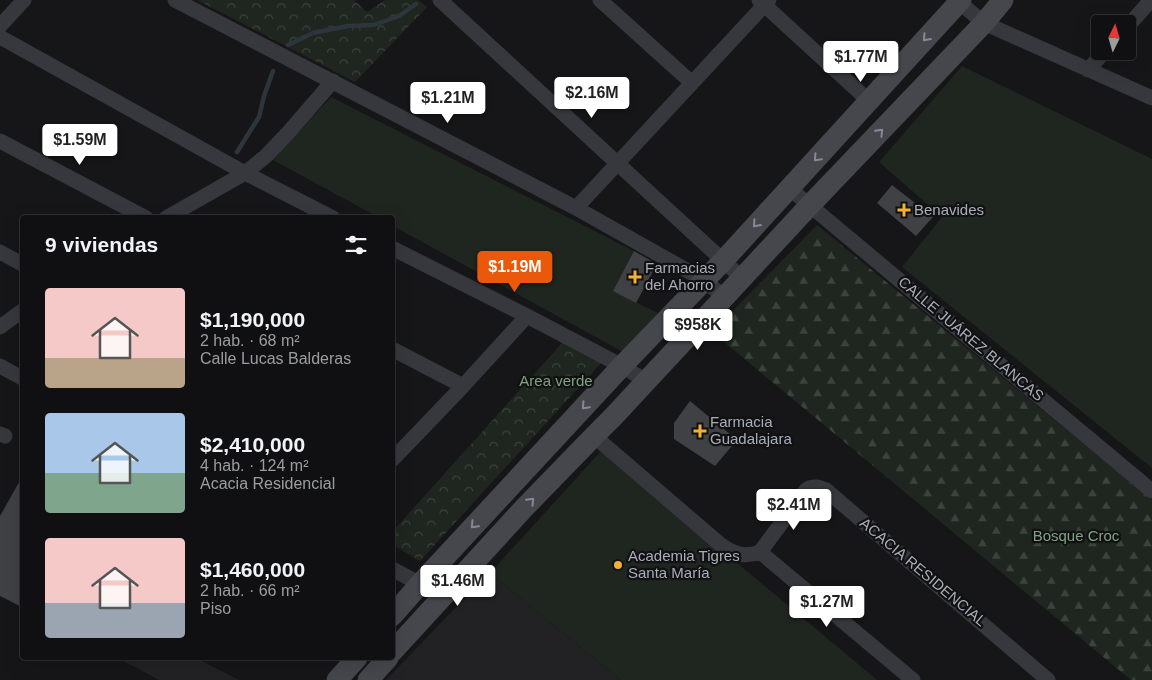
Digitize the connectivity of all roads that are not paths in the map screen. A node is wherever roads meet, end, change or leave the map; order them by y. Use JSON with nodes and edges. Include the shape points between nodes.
{"nodes":[{"id":1,"x":24,"y":0,"type":"edge"},
{"id":2,"x":175,"y":0,"type":"edge"},
{"id":3,"x":440,"y":0,"type":"edge"},
{"id":4,"x":600,"y":0,"type":"edge"},
{"id":5,"x":1004,"y":0,"type":"edge"},
{"id":6,"x":1151,"y":0,"type":"edge"},
{"id":7,"x":960,"y":1,"type":"edge"},
{"id":8,"x":764,"y":2,"type":"edge"},
{"id":9,"x":1136,"y":17,"type":"edge"},
{"id":10,"x":984,"y":23,"type":"junction"},
{"id":11,"x":0,"y":26,"type":"edge"},
{"id":12,"x":0,"y":37,"type":"edge"},
{"id":13,"x":1097,"y":60,"type":"edge"},
{"id":14,"x":1088,"y":70,"type":"junction"},
{"id":15,"x":333,"y":81,"type":"junction"},
{"id":16,"x":692,"y":83,"type":"junction"},
{"id":17,"x":1152,"y":98,"type":"edge"},
{"id":18,"x":869,"y":101,"type":"junction"},
{"id":19,"x":0,"y":141,"type":"edge"},
{"id":20,"x":618,"y":162,"type":"junction"},
{"id":21,"x":245,"y":173,"type":"junction"},
{"id":22,"x":789,"y":188,"type":"junction"},
{"id":23,"x":810,"y":205,"type":"junction"},
{"id":24,"x":576,"y":208,"type":"junction"},
{"id":25,"x":140,"y":215,"type":"edge"},
{"id":26,"x":171,"y":215,"type":"edge"},
{"id":27,"x":327,"y":215,"type":"edge"},
{"id":28,"x":395,"y":250,"type":"edge"},
{"id":29,"x":0,"y":252,"type":"edge"},
{"id":30,"x":723,"y":260,"type":"junction"},
{"id":31,"x":20,"y":263,"type":"edge"},
{"id":32,"x":742,"y":278,"type":"junction"},
{"id":33,"x":704,"y":280,"type":"junction"},
{"id":34,"x":724,"y":297,"type":"junction"},
{"id":35,"x":20,"y":312,"type":"edge"},
{"id":36,"x":528,"y":316,"type":"junction"},
{"id":37,"x":0,"y":327,"type":"edge"},
{"id":38,"x":395,"y":351,"type":"edge"},
{"id":39,"x":0,"y":366,"type":"edge"},
{"id":40,"x":622,"y":366,"type":"junction"},
{"id":41,"x":20,"y":377,"type":"edge"},
{"id":42,"x":646,"y":381,"type":"junction"},
{"id":43,"x":463,"y":386,"type":"junction"},
{"id":44,"x":594,"y":436,"type":"junction"},
{"id":45,"x":395,"y":456,"type":"edge"},
{"id":46,"x":1152,"y":491,"type":"edge"},
{"id":47,"x":760,"y":552,"type":"junction"},
{"id":48,"x":395,"y":571,"type":"edge"},
{"id":49,"x":420,"y":584,"type":"junction"},
{"id":50,"x":444,"y":596,"type":"junction"},
{"id":51,"x":395,"y":613,"type":"edge"},
{"id":52,"x":395,"y":649,"type":"edge"},
{"id":53,"x":355,"y":660,"type":"edge"},
{"id":54,"x":386,"y":660,"type":"edge"},
{"id":55,"x":337,"y":680,"type":"edge"},
{"id":56,"x":368,"y":680,"type":"edge"},
{"id":57,"x":913,"y":680,"type":"edge"},
{"id":58,"x":1048,"y":680,"type":"edge"}],
"edges":[{"from":1,"to":11,"type":"street"},
{"from":2,"to":15,"type":"street"},
{"from":3,"to":20,"type":"street"},
{"from":4,"to":16,"type":"street"},
{"from":5,"to":10,"type":"main road"},
{"from":6,"to":9,"type":"street"},
{"from":7,"to":10,"type":"street"},
{"from":7,"to":18,"type":"main road","one_way":true},
{"from":8,"to":16,"type":"street"},
{"from":8,"to":18,"type":"street"},
{"from":10,"to":14,"type":"street"},
{"from":23,"to":10,"type":"main road","one_way":true},
{"from":12,"to":21,"type":"street"},
{"from":13,"to":14,"type":"street"},
{"from":14,"to":17,"type":"street"},
{"from":15,"to":21,"type":"street","via":[[288,133]]},
{"from":15,"to":24,"type":"street"},
{"from":16,"to":20,"type":"street"},
{"from":18,"to":22,"type":"main road","one_way":true},
{"from":19,"to":25,"type":"street"},
{"from":20,"to":24,"type":"street"},
{"from":20,"to":30,"type":"street"},
{"from":21,"to":26,"type":"street"},
{"from":21,"to":27,"type":"street"},
{"from":22,"to":23,"type":"street","name":"CALLE JUÁREZ BLANCAS"},
{"from":22,"to":30,"type":"main road","one_way":true},
{"from":23,"to":32,"type":"main road"},
{"from":23,"to":46,"type":"street","name":"CALLE JUÁREZ BLANCAS"},
{"from":24,"to":33,"type":"street"},
{"from":28,"to":36,"type":"street"},
{"from":29,"to":31,"type":"street"},
{"from":30,"to":32,"type":"street"},
{"from":30,"to":33,"type":"main road"},
{"from":32,"to":34,"type":"main road"},
{"from":33,"to":34,"type":"street"},
{"from":33,"to":40,"type":"main road"},
{"from":34,"to":42,"type":"main road"},
{"from":35,"to":37,"type":"street"},
{"from":36,"to":40,"type":"street"},
{"from":36,"to":43,"type":"street"},
{"from":38,"to":43,"type":"street"},
{"from":39,"to":41,"type":"street"},
{"from":40,"to":42,"type":"street"},
{"from":40,"to":49,"type":"main road","one_way":true},
{"from":42,"to":44,"type":"main road"},
{"from":43,"to":45,"type":"street"},
{"from":44,"to":47,"type":"street","via":[[721,545],[742,555]]},
{"from":50,"to":44,"type":"main road","one_way":true},
{"from":47,"to":57,"type":"street"},
{"from":47,"to":58,"type":"street","name":"ACACIA RESIDENCIAL","via":[[806,490],[815,487],[826,490]]},
{"from":48,"to":49,"type":"street"},
{"from":49,"to":50,"type":"street"},
{"from":49,"to":51,"type":"main road"},
{"from":50,"to":52,"type":"main road"},
{"from":53,"to":55,"type":"main road"},
{"from":54,"to":56,"type":"main road"}]}
